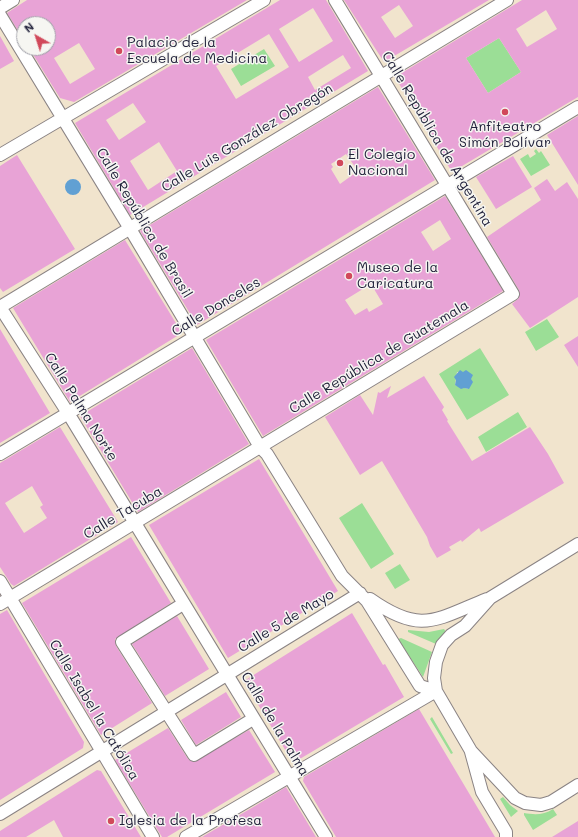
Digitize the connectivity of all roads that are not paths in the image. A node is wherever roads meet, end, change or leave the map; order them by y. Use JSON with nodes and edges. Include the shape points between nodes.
{"nodes":[{"id":1,"x":13,"y":0,"type":"edge"},
{"id":2,"x":264,"y":0,"type":"edge"},
{"id":3,"x":335,"y":0,"type":"edge"},
{"id":4,"x":508,"y":0,"type":"edge"},
{"id":5,"x":0,"y":8,"type":"edge"},
{"id":6,"x":0,"y":15,"type":"edge"},
{"id":7,"x":381,"y":75,"type":"junction"},
{"id":8,"x":578,"y":107,"type":"edge"},
{"id":9,"x":63,"y":117,"type":"junction"},
{"id":10,"x":0,"y":155,"type":"edge"},
{"id":11,"x":448,"y":185,"type":"junction"},
{"id":12,"x":130,"y":227,"type":"junction"},
{"id":13,"x":513,"y":294,"type":"joint"},
{"id":14,"x":0,"y":307,"type":"edge"},
{"id":15,"x":195,"y":338,"type":"junction"},
{"id":16,"x":68,"y":413,"type":"junction"},
{"id":17,"x":260,"y":447,"type":"junction"},
{"id":18,"x":0,"y":454,"type":"edge"},
{"id":19,"x":135,"y":524,"type":"junction"},
{"id":20,"x":578,"y":544,"type":"edge"},
{"id":21,"x":0,"y":581,"type":"edge"},
{"id":22,"x":360,"y":593,"type":"junction"},
{"id":23,"x":490,"y":598,"type":"junction"},
{"id":24,"x":5,"y":601,"type":"edge"},
{"id":25,"x":183,"y":604,"type":"junction"},
{"id":26,"x":228,"y":674,"type":"junction"},
{"id":27,"x":436,"y":691,"type":"junction"},
{"id":28,"x":166,"y":712,"type":"junction"},
{"id":29,"x":253,"y":719,"type":"junction"},
{"id":30,"x":102,"y":751,"type":"junction"},
{"id":31,"x":471,"y":751,"type":"junction"},
{"id":32,"x":289,"y":776,"type":"junction"},
{"id":33,"x":578,"y":785,"type":"edge"},
{"id":34,"x":0,"y":814,"type":"edge"},
{"id":35,"x":153,"y":837,"type":"edge"},
{"id":36,"x":186,"y":837,"type":"edge"},
{"id":37,"x":326,"y":837,"type":"edge"},
{"id":38,"x":506,"y":837,"type":"edge"}],
"edges":[{"from":1,"to":5,"type":"street"},
{"from":2,"to":9,"type":"street"},
{"from":3,"to":7,"type":"street","name":"Calle República de Argentina"},
{"from":4,"to":7,"type":"street","name":"Calle Luis González Obregón"},
{"from":6,"to":9,"type":"street","name":"Calle República de Brasil"},
{"from":7,"to":11,"type":"street","name":"Calle República de Argentina"},
{"from":7,"to":12,"type":"street","name":"Calle Luis González Obregón"},
{"from":8,"to":11,"type":"street","name":"Calle Donceles"},
{"from":9,"to":10,"type":"street"},
{"from":9,"to":12,"type":"street","name":"Calle República de Brasil"},
{"from":11,"to":13,"type":"street","name":"Calle República de Argentina"},
{"from":11,"to":15,"type":"street","name":"Calle Donceles"},
{"from":12,"to":14,"type":"street","name":"Calle Luis González Obregón"},
{"from":12,"to":15,"type":"street","name":"Calle República de Brasil"},
{"from":13,"to":17,"type":"street","name":"Calle República de Guatemala"},
{"from":14,"to":16,"type":"street","name":"Calle Palma Norte"},
{"from":15,"to":16,"type":"street","name":"Calle Donceles"},
{"from":15,"to":17,"type":"street","name":"Calle República de Brasil"},
{"from":16,"to":18,"type":"street","name":"Calle Donceles"},
{"from":16,"to":19,"type":"street","name":"Calle Palma Norte"},
{"from":17,"to":19,"type":"street","name":"Calle Tacuba"},
{"from":17,"to":22,"type":"street","name":"Calle República de Brasil","via":[[267,454],[342,576]]},
{"from":19,"to":24,"type":"street","name":"Calle Tacuba"},
{"from":19,"to":25,"type":"street","name":"Calle de la Palma"},
{"from":20,"to":23,"type":"street"},
{"from":21,"to":24,"type":"street","name":"Calle Isabel la Católica"},
{"from":22,"to":23,"type":"street","via":[[387,612],[423,622],[441,619]]},
{"from":22,"to":26,"type":"street","name":"Calle 5 de Mayo"},
{"from":22,"to":27,"type":"street","via":[[382,622],[420,686]]},
{"from":23,"to":27,"type":"street","via":[[465,626],[442,645],[435,669]]},
{"from":24,"to":30,"type":"street","name":"Calle Isabel la Católica"},
{"from":25,"to":26,"type":"street","name":"Calle de la Palma"},
{"from":25,"to":28,"type":"street","via":[[122,642]]},
{"from":26,"to":28,"type":"street","name":"Calle 5 de Mayo"},
{"from":26,"to":29,"type":"street","name":"Calle de la Palma"},
{"from":27,"to":31,"type":"street"},
{"from":27,"to":32,"type":"street"},
{"from":28,"to":29,"type":"street","via":[[194,755]]},
{"from":28,"to":30,"type":"street","name":"Calle 5 de Mayo"},
{"from":29,"to":32,"type":"street","name":"Calle de la Palma"},
{"from":30,"to":34,"type":"street","name":"Calle 5 de Mayo","via":[[10,801]]},
{"from":30,"to":35,"type":"street","name":"Calle Isabel la Católica"},
{"from":31,"to":33,"type":"street","via":[[502,781],[510,793],[525,804],[551,802]]},
{"from":31,"to":38,"type":"street","via":[[482,792],[506,832]]},
{"from":32,"to":36,"type":"street"},
{"from":32,"to":37,"type":"street","name":"Calle de la Palma"}]}
